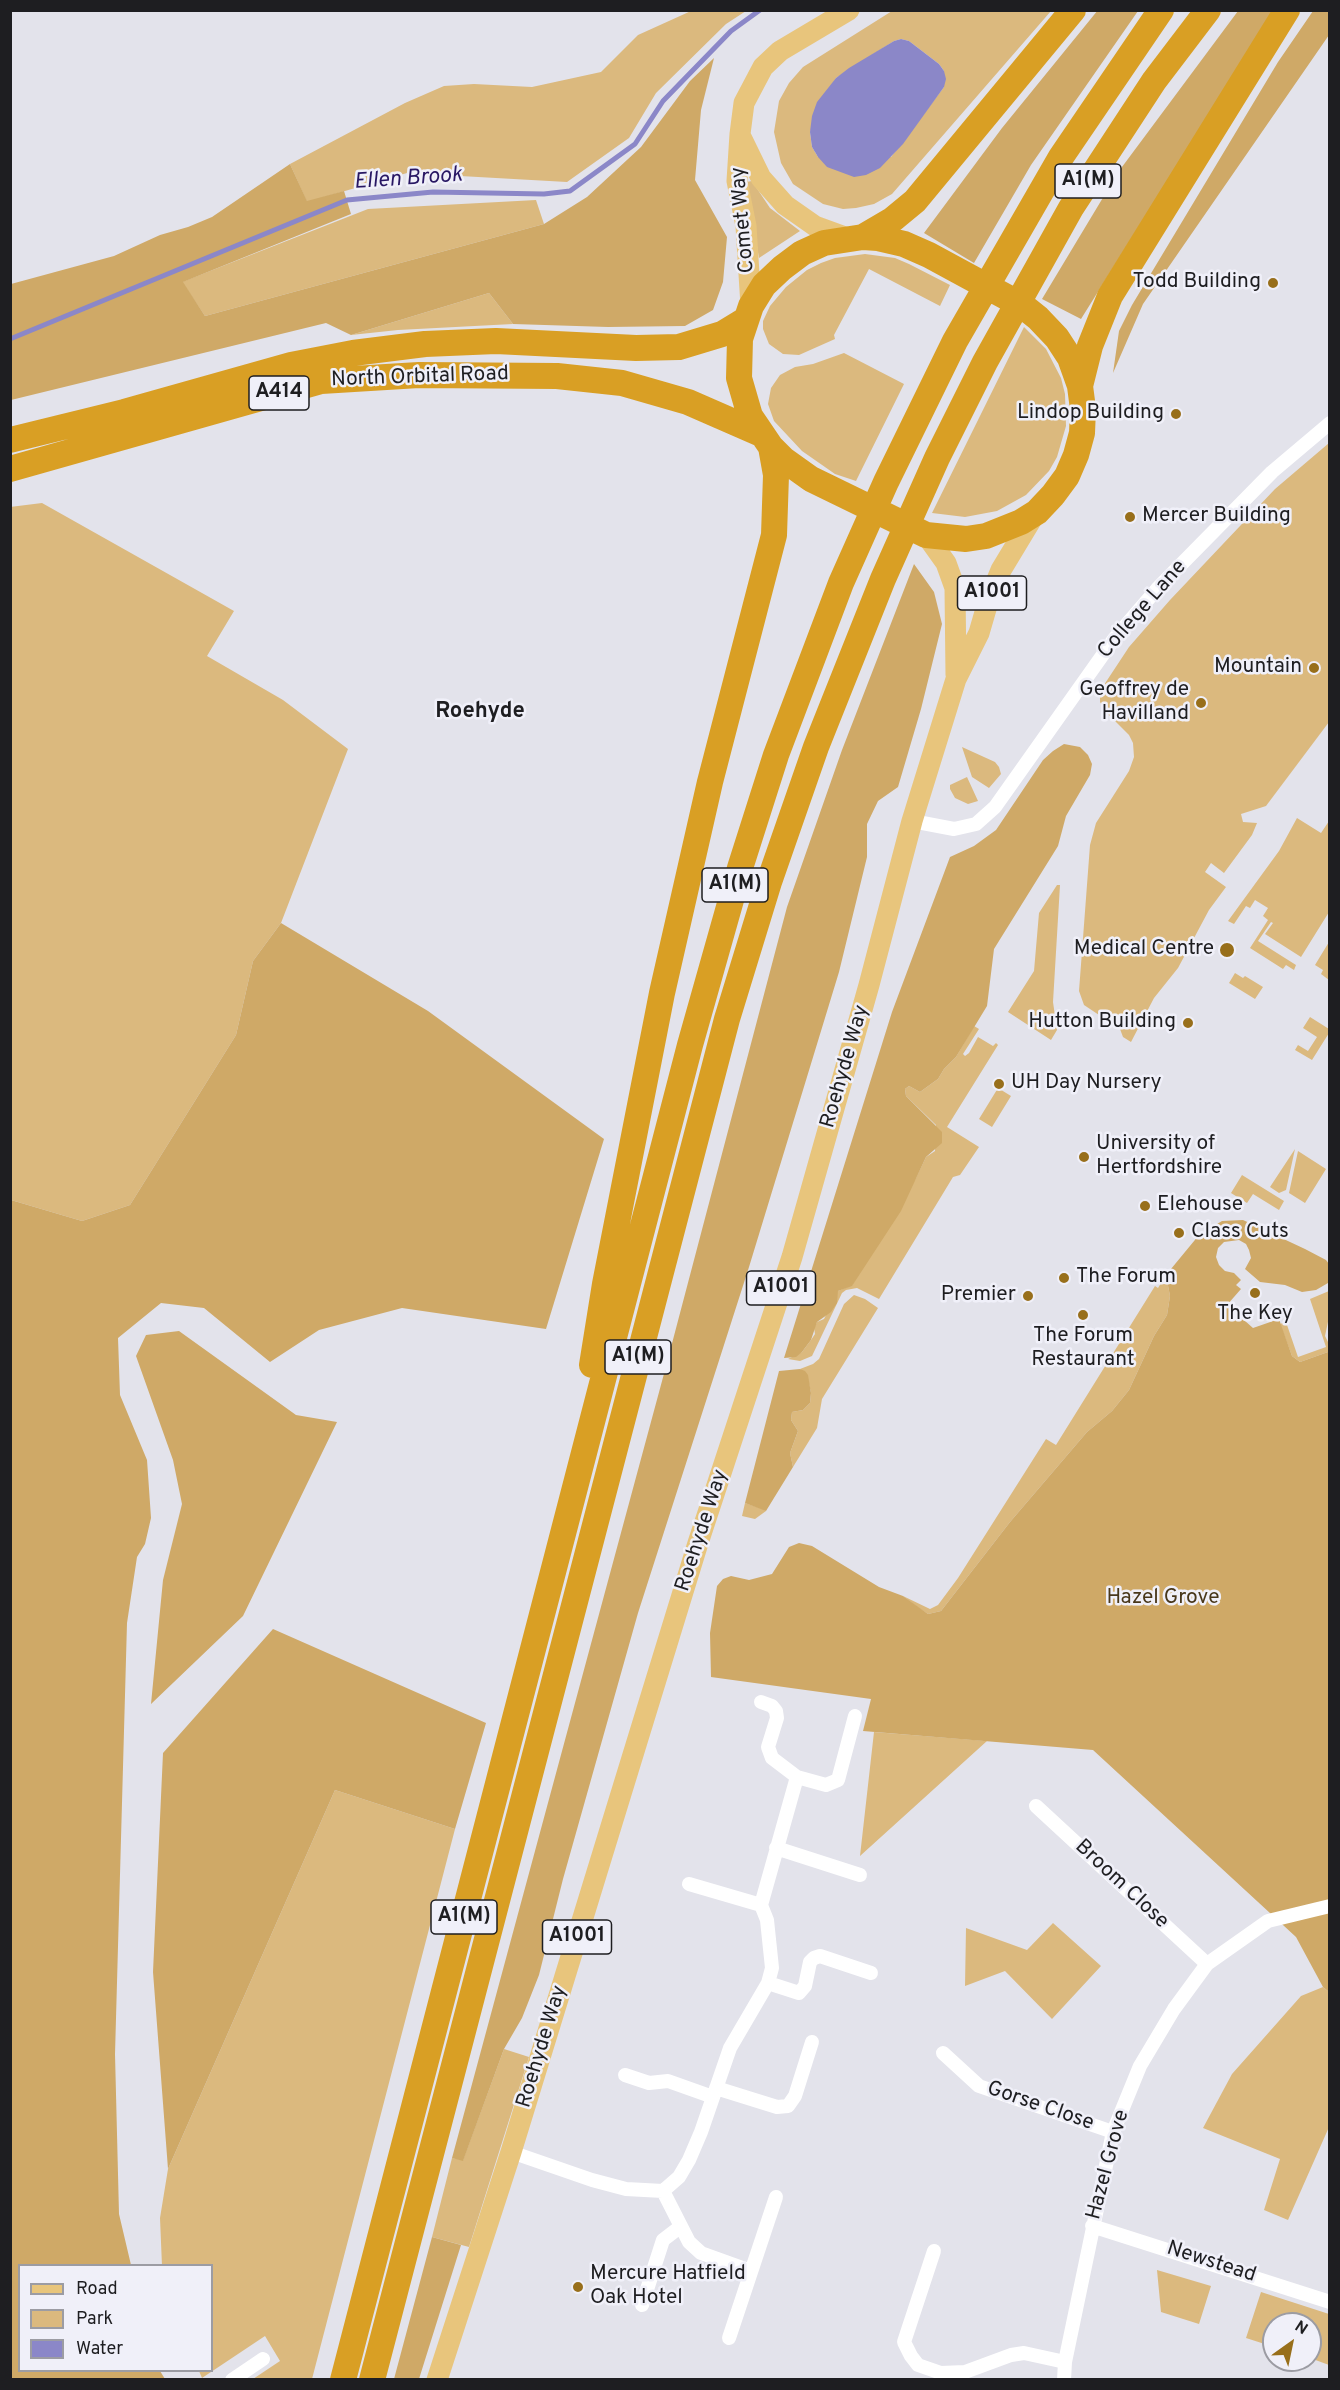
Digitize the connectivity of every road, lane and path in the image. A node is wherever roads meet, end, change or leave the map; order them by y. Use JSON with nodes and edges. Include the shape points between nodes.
{"nodes":[{"id":1,"x":849,"y":10,"type":"edge"},
{"id":2,"x":1073,"y":10,"type":"edge"},
{"id":3,"x":1161,"y":10,"type":"edge"},
{"id":4,"x":1208,"y":10,"type":"edge"},
{"id":5,"x":1287,"y":10,"type":"edge"},
{"id":6,"x":740,"y":134,"type":"junction"},
{"id":7,"x":856,"y":237,"type":"junction"},
{"id":8,"x":748,"y":313,"type":"junction"},
{"id":9,"x":1080,"y":386,"type":"junction"},
{"id":10,"x":1329,"y":423,"type":"edge"},
{"id":11,"x":10,"y":440,"type":"edge"},
{"id":12,"x":765,"y":440,"type":"junction"},
{"id":13,"x":10,"y":469,"type":"edge"},
{"id":14,"x":1037,"y":512,"type":"junction"},
{"id":15,"x":926,"y":535,"type":"junction"},
{"id":16,"x":956,"y":679,"type":"junction"},
{"id":17,"x":912,"y":821,"type":"junction"},
{"id":18,"x":584,"y":1454,"type":"junction"},
{"id":19,"x":761,"y":1702,"type":"dead end"},
{"id":20,"x":855,"y":1716,"type":"dead end"},
{"id":21,"x":797,"y":1777,"type":"junction"},
{"id":22,"x":1035,"y":1806,"type":"dead end"},
{"id":23,"x":776,"y":1848,"type":"junction"},
{"id":24,"x":860,"y":1875,"type":"dead end"},
{"id":25,"x":689,"y":1884,"type":"dead end"},
{"id":26,"x":761,"y":1905,"type":"junction"},
{"id":27,"x":1329,"y":1906,"type":"edge"},
{"id":28,"x":1207,"y":1964,"type":"junction"},
{"id":29,"x":870,"y":1973,"type":"dead end"},
{"id":30,"x":768,"y":1983,"type":"junction"},
{"id":31,"x":812,"y":2042,"type":"dead end"},
{"id":32,"x":943,"y":2053,"type":"dead end"},
{"id":33,"x":625,"y":2075,"type":"dead end"},
{"id":34,"x":715,"y":2092,"type":"junction"},
{"id":35,"x":1113,"y":2132,"type":"junction"},
{"id":36,"x":511,"y":2152,"type":"junction"},
{"id":37,"x":663,"y":2190,"type":"junction"},
{"id":38,"x":776,"y":2197,"type":"dead end"},
{"id":39,"x":1092,"y":2226,"type":"junction"},
{"id":40,"x":680,"y":2227,"type":"junction"},
{"id":41,"x":934,"y":2251,"type":"dead end"},
{"id":42,"x":752,"y":2271,"type":"junction"},
{"id":43,"x":1329,"y":2301,"type":"edge"},
{"id":44,"x":642,"y":2305,"type":"dead end"},
{"id":45,"x":729,"y":2338,"type":"dead end"},
{"id":46,"x":263,"y":2359,"type":"dead end"},
{"id":47,"x":1065,"y":2362,"type":"junction"},
{"id":48,"x":232,"y":2379,"type":"edge"},
{"id":49,"x":343,"y":2379,"type":"edge"},
{"id":50,"x":372,"y":2379,"type":"edge"},
{"id":51,"x":437,"y":2379,"type":"edge"},
{"id":52,"x":1064,"y":2379,"type":"edge"}],
"edges":[{"from":1,"to":6,"type":"main road","name":"Comet Way","via":[[780,51],[763,67],[744,103]]},
{"from":2,"to":7,"type":"highway","via":[[915,201],[892,220]]},
{"from":3,"to":18,"type":"highway","number":"A1(M)","via":[[1061,157],[955,340],[841,583],[776,755],[740,868]]},
{"from":4,"to":50,"type":"highway","number":"A1(M)","via":[[1154,81],[1071,208],[985,362],[882,579],[816,747],[727,1019]]},
{"from":5,"to":9,"type":"highway","via":[[1110,296],[1089,346]]},
{"from":6,"to":7,"type":"main road","name":"Comet Way","via":[[761,178],[785,205],[815,226]]},
{"from":6,"to":8,"type":"main road","name":"Comet Way","via":[[737,181],[746,226]]},
{"from":7,"to":8,"type":"highway","via":[[824,243],[802,253],[765,285]]},
{"from":7,"to":9,"type":"highway","via":[[893,240],[1023,306],[1057,338],[1070,358]]},
{"from":8,"to":11,"type":"highway","name":"North Orbital Road","number":"A414","via":[[722,334],[679,347],[496,341],[353,353],[291,365]]},
{"from":8,"to":12,"type":"highway","via":[[740,339],[739,378],[746,406]]},
{"from":9,"to":14,"type":"highway","via":[[1082,433],[1076,455],[1067,476]]},
{"from":10,"to":17,"type":"street","name":"College Lane","via":[[1272,472],[1157,589],[1114,639],[995,807],[976,824],[954,829]]},
{"from":12,"to":13,"type":"highway","name":"North Orbital Road","number":"A414","via":[[688,402],[621,382],[557,376],[419,375],[321,381]]},
{"from":12,"to":15,"type":"highway","via":[[810,478]]},
{"from":12,"to":18,"type":"highway","via":[[776,475],[774,536],[710,782],[660,1005],[602,1306],[589,1383]]},
{"from":14,"to":15,"type":"highway","via":[[986,536],[966,539]]},
{"from":14,"to":16,"type":"main road","name":"Roehyde Way","number":"A1001","via":[[1001,570],[979,633]]},
{"from":15,"to":16,"type":"main road","name":"Roehyde Way","number":"A1001","via":[[946,563],[955,588]]},
{"from":16,"to":17,"type":"main road","name":"Roehyde Way","number":"A1001"},
{"from":17,"to":36,"type":"main road","name":"Roehyde Way","number":"A1001","via":[[792,1257],[698,1543]]},
{"from":18,"to":49,"type":"highway","number":"A1(M)"},
{"from":19,"to":21,"type":"street","via":[[776,1711],[768,1747],[772,1758]]},
{"from":20,"to":21,"type":"street","via":[[838,1780],[826,1785]]},
{"from":21,"to":23,"type":"street"},
{"from":22,"to":28,"type":"street","name":"Broom Close"},
{"from":23,"to":24,"type":"street"},
{"from":23,"to":26,"type":"street"},
{"from":25,"to":26,"type":"street"},
{"from":26,"to":30,"type":"street","via":[[767,1920],[772,1968]]},
{"from":27,"to":28,"type":"street","name":"Hazel Grove","via":[[1268,1921]]},
{"from":28,"to":35,"type":"street","name":"Hazel Grove","via":[[1140,2066]]},
{"from":29,"to":30,"type":"street","via":[[820,1956],[810,1962],[805,1986],[799,1993]]},
{"from":30,"to":34,"type":"street","via":[[730,2048]]},
{"from":31,"to":34,"type":"street","via":[[795,2096],[788,2106],[777,2107]]},
{"from":32,"to":35,"type":"street","name":"Gorse Close","via":[[979,2086]]},
{"from":33,"to":34,"type":"street","via":[[649,2083],[668,2081]]},
{"from":34,"to":37,"type":"street","via":[[689,2160],[679,2177]]},
{"from":35,"to":39,"type":"street","name":"Hazel Grove"},
{"from":36,"to":37,"type":"street","via":[[627,2189]]},
{"from":36,"to":51,"type":"main road","name":"Roehyde Way","number":"A1001"},
{"from":37,"to":40,"type":"street"},
{"from":38,"to":42,"type":"street"},
{"from":39,"to":43,"type":"street","name":"Newstead"},
{"from":39,"to":47,"type":"street","name":"Hazel Grove"},
{"from":40,"to":42,"type":"street","via":[[701,2253]]},
{"from":40,"to":44,"type":"street","via":[[663,2240]]},
{"from":41,"to":47,"type":"street","via":[[904,2342],[918,2365],[941,2373],[965,2372],[1024,2353]]},
{"from":42,"to":45,"type":"street"},
{"from":46,"to":48,"type":"street"},
{"from":47,"to":52,"type":"street","name":"Hazel Grove"}]}
